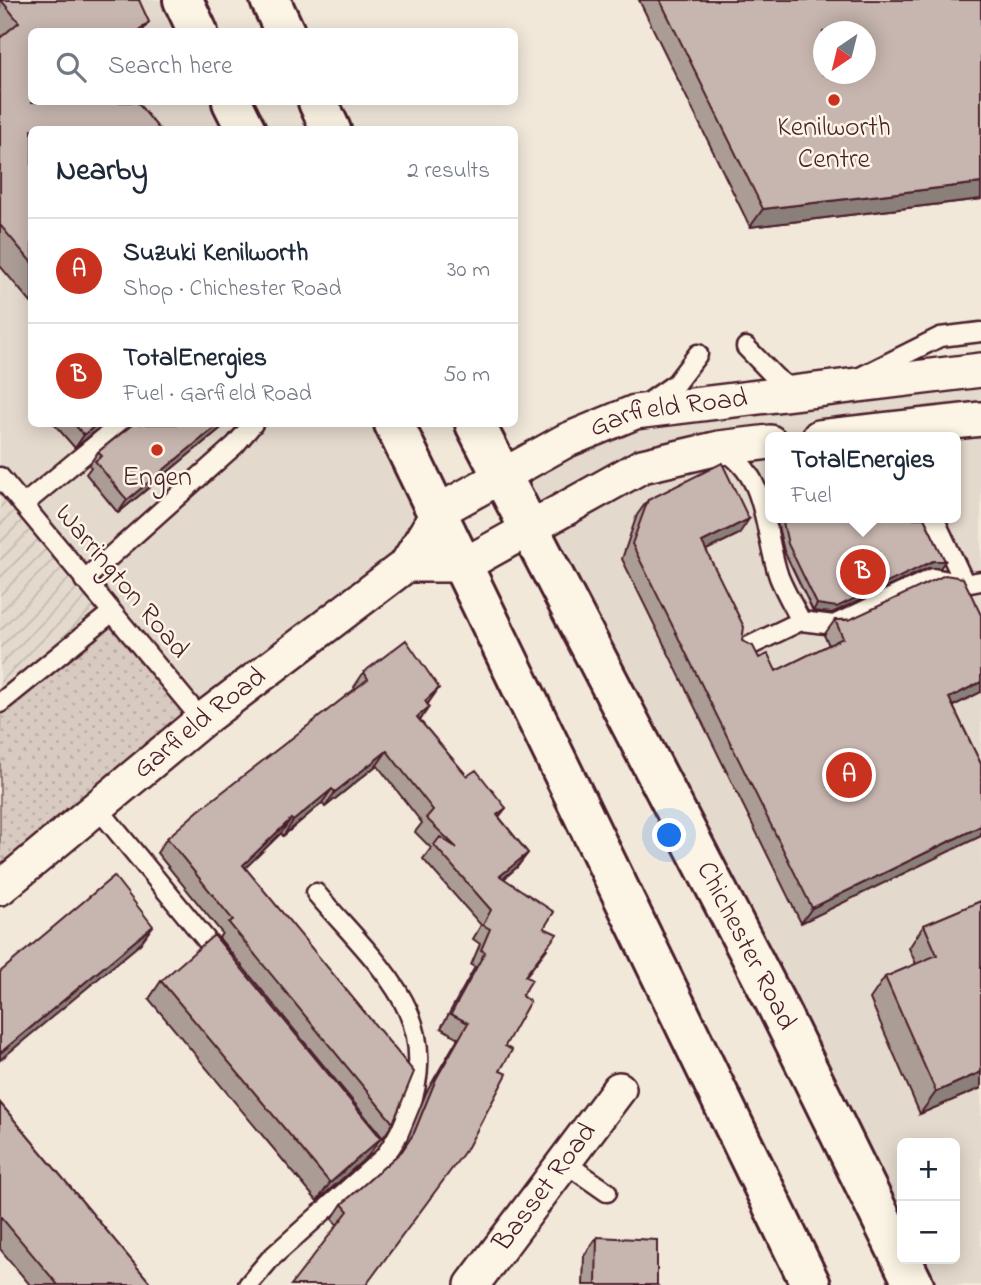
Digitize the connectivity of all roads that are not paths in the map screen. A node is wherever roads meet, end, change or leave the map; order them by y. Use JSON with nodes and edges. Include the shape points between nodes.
{"nodes":[{"id":1,"x":183,"y":0,"type":"edge"},
{"id":2,"x":270,"y":0,"type":"edge"},
{"id":3,"x":196,"y":28,"type":"edge"},
{"id":4,"x":283,"y":28,"type":"edge"},
{"id":5,"x":234,"y":105,"type":"edge"},
{"id":6,"x":319,"y":105,"type":"edge"},
{"id":7,"x":244,"y":126,"type":"edge"},
{"id":8,"x":329,"y":126,"type":"edge"},
{"id":9,"x":981,"y":332,"type":"edge"},
{"id":10,"x":746,"y":347,"type":"dead end"},
{"id":11,"x":698,"y":354,"type":"dead end"},
{"id":12,"x":981,"y":370,"type":"edge"},
{"id":13,"x":850,"y":384,"type":"junction"},
{"id":14,"x":795,"y":392,"type":"junction"},
{"id":15,"x":635,"y":412,"type":"junction"},
{"id":16,"x":981,"y":419,"type":"edge"},
{"id":17,"x":117,"y":427,"type":"edge"},
{"id":18,"x":250,"y":427,"type":"edge"},
{"id":19,"x":396,"y":427,"type":"edge"},
{"id":20,"x":477,"y":427,"type":"edge"},
{"id":21,"x":911,"y":432,"type":"edge"},
{"id":22,"x":765,"y":443,"type":"edge"},
{"id":23,"x":719,"y":448,"type":"junction"},
{"id":24,"x":502,"y":476,"type":"junction"},
{"id":25,"x":0,"y":477,"type":"edge"},
{"id":26,"x":23,"y":505,"type":"junction"},
{"id":27,"x":439,"y":511,"type":"junction"},
{"id":28,"x":765,"y":521,"type":"edge"},
{"id":29,"x":766,"y":523,"type":"edge"},
{"id":30,"x":937,"y":523,"type":"edge"},
{"id":31,"x":529,"y":528,"type":"junction"},
{"id":32,"x":406,"y":565,"type":"junction"},
{"id":33,"x":464,"y":565,"type":"junction"},
{"id":34,"x":84,"y":580,"type":"junction"},
{"id":35,"x":973,"y":582,"type":"edge"},
{"id":36,"x":111,"y":613,"type":"junction"},
{"id":37,"x":801,"y":621,"type":"junction"},
{"id":38,"x":741,"y":650,"type":"edge"},
{"id":39,"x":0,"y":704,"type":"edge"},
{"id":40,"x":202,"y":720,"type":"junction"},
{"id":41,"x":97,"y":807,"type":"junction"},
{"id":42,"x":0,"y":888,"type":"edge"},
{"id":43,"x":316,"y":894,"type":"dead end"},
{"id":44,"x":234,"y":975,"type":"edge"},
{"id":45,"x":619,"y":1089,"type":"dead end"},
{"id":46,"x":564,"y":1162,"type":"junction"},
{"id":47,"x":607,"y":1192,"type":"dead end"},
{"id":48,"x":248,"y":1285,"type":"edge"},
{"id":49,"x":472,"y":1285,"type":"edge"},
{"id":50,"x":811,"y":1285,"type":"edge"},
{"id":51,"x":914,"y":1285,"type":"edge"}],
"edges":[{"from":1,"to":3,"type":"main road"},
{"from":2,"to":4,"type":"main road"},
{"from":5,"to":7,"type":"main road"},
{"from":6,"to":8,"type":"main road"},
{"from":9,"to":13,"type":"lane","via":[[940,337]]},
{"from":10,"to":14,"type":"lane"},
{"from":11,"to":15,"type":"lane","via":[[676,383]]},
{"from":12,"to":13,"type":"street","name":"Garfield Road"},
{"from":13,"to":14,"type":"street","name":"Garfield Road"},
{"from":14,"to":15,"type":"street","name":"Garfield Road"},
{"from":15,"to":24,"type":"street","name":"Garfield Road","via":[[565,441]]},
{"from":16,"to":21,"type":"street"},
{"from":17,"to":26,"type":"lane"},
{"from":18,"to":34,"type":"lane"},
{"from":19,"to":27,"type":"main road"},
{"from":20,"to":24,"type":"main road","name":"Chichester Road"},
{"from":22,"to":23,"type":"street","name":"Garfield Road"},
{"from":23,"to":28,"type":"lane","via":[[745,465],[755,480]]},
{"from":23,"to":31,"type":"street","name":"Garfield Road","via":[[642,466]]},
{"from":24,"to":27,"type":"street","name":"Garfield Road"},
{"from":24,"to":31,"type":"main road","name":"Chichester Road"},
{"from":25,"to":26,"type":"lane","name":"Warrington Road"},
{"from":26,"to":34,"type":"lane","name":"Warrington Road"},
{"from":27,"to":32,"type":"street","name":"Garfield Road"},
{"from":27,"to":33,"type":"main road"},
{"from":29,"to":37,"type":"lane","via":[[779,578]]},
{"from":30,"to":35,"type":"lane"},
{"from":31,"to":33,"type":"street","name":"Garfield Road"},
{"from":31,"to":51,"type":"main road","name":"Chichester Road","via":[[770,992]]},
{"from":32,"to":33,"type":"street","name":"Garfield Road"},
{"from":32,"to":40,"type":"street","name":"Garfield Road"},
{"from":33,"to":50,"type":"main road"},
{"from":34,"to":36,"type":"lane","name":"Warrington Road"},
{"from":35,"to":37,"type":"lane","via":[[933,578],[834,625]]},
{"from":36,"to":39,"type":"lane"},
{"from":36,"to":40,"type":"lane","name":"Warrington Road"},
{"from":37,"to":38,"type":"lane"},
{"from":40,"to":41,"type":"street","name":"Garfield Road"},
{"from":41,"to":42,"type":"street","name":"Garfield Road"},
{"from":41,"to":44,"type":"lane"},
{"from":43,"to":48,"type":"lane","via":[[395,988],[409,1012],[417,1083],[398,1137]]},
{"from":45,"to":46,"type":"street","name":"Basset Road"},
{"from":46,"to":47,"type":"lane"},
{"from":46,"to":49,"type":"street","name":"Basset Road"}]}
